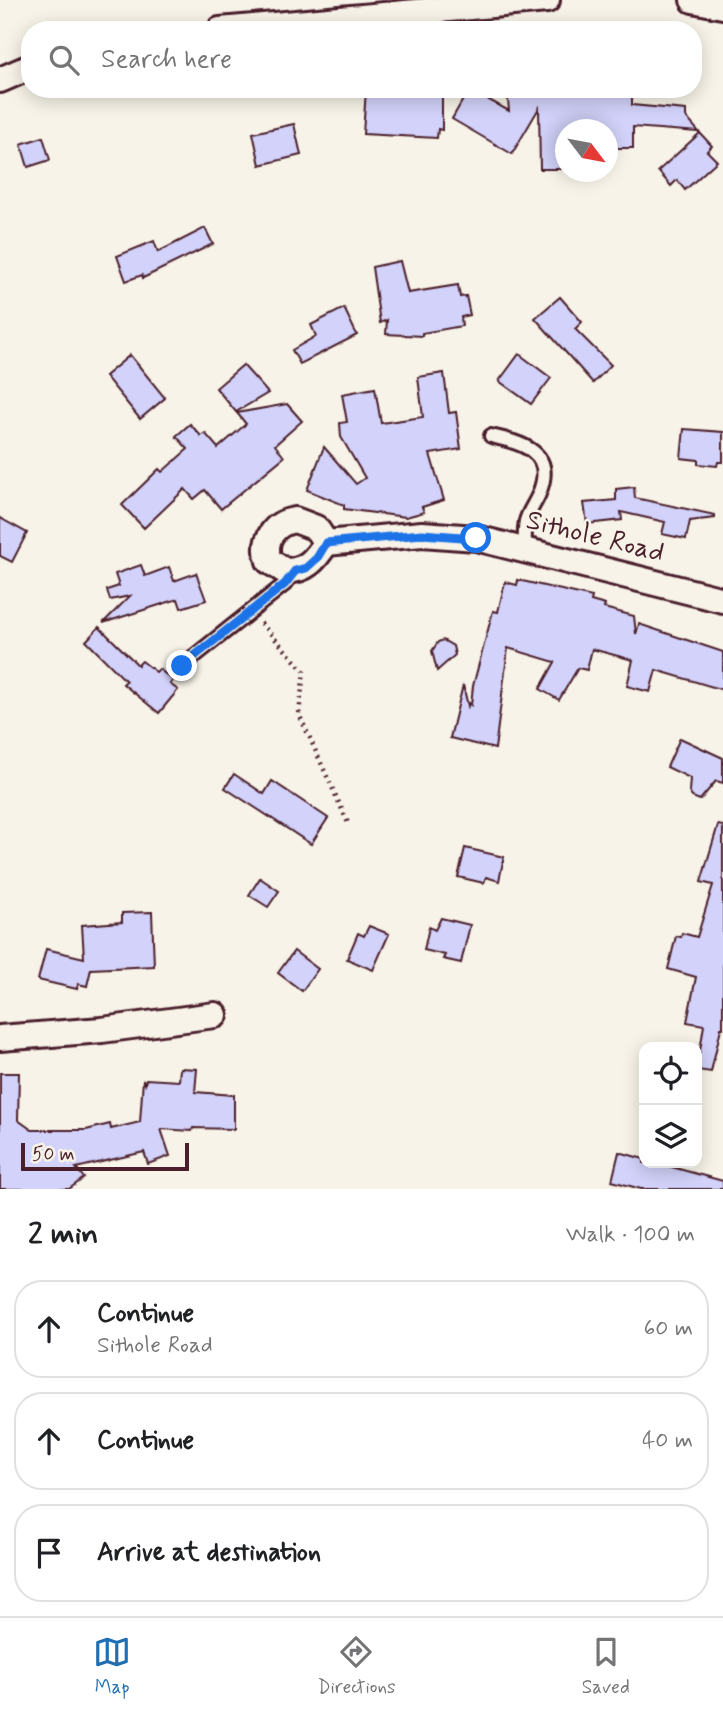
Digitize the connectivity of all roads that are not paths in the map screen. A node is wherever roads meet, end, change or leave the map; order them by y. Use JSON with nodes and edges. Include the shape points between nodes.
{"nodes":[{"id":1,"x":547,"y":0,"type":"edge"},
{"id":2,"x":693,"y":0,"type":"edge"},
{"id":3,"x":723,"y":6,"type":"edge"},
{"id":4,"x":318,"y":21,"type":"edge"},
{"id":5,"x":21,"y":71,"type":"edge"},
{"id":6,"x":0,"y":80,"type":"edge"},
{"id":7,"x":491,"y":436,"type":"dead end"},
{"id":8,"x":326,"y":543,"type":"junction"},
{"id":9,"x":525,"y":549,"type":"junction"},
{"id":10,"x":295,"y":571,"type":"junction"},
{"id":11,"x":723,"y":600,"type":"edge"},
{"id":12,"x":182,"y":666,"type":"dead end"},
{"id":13,"x":215,"y":1015,"type":"dead end"},
{"id":14,"x":0,"y":1038,"type":"edge"}],
"edges":[{"from":1,"to":4,"type":"street"},
{"from":2,"to":3,"type":"street"},
{"from":5,"to":6,"type":"street"},
{"from":7,"to":9,"type":"lane","via":[[529,447],[543,466],[540,492],[526,522]]},
{"from":8,"to":9,"type":"street","name":"Sithole Road","via":[[422,534],[476,538]]},
{"from":8,"to":10,"type":"street","via":[[306,568]]},
{"from":8,"to":10,"type":"street","via":[[316,528],[295,520],[274,530],[266,546],[269,561],[285,571]]},
{"from":9,"to":11,"type":"street","name":"Sithole Road"},
{"from":10,"to":12,"type":"lane","via":[[285,584]]},
{"from":13,"to":14,"type":"street"}]}
